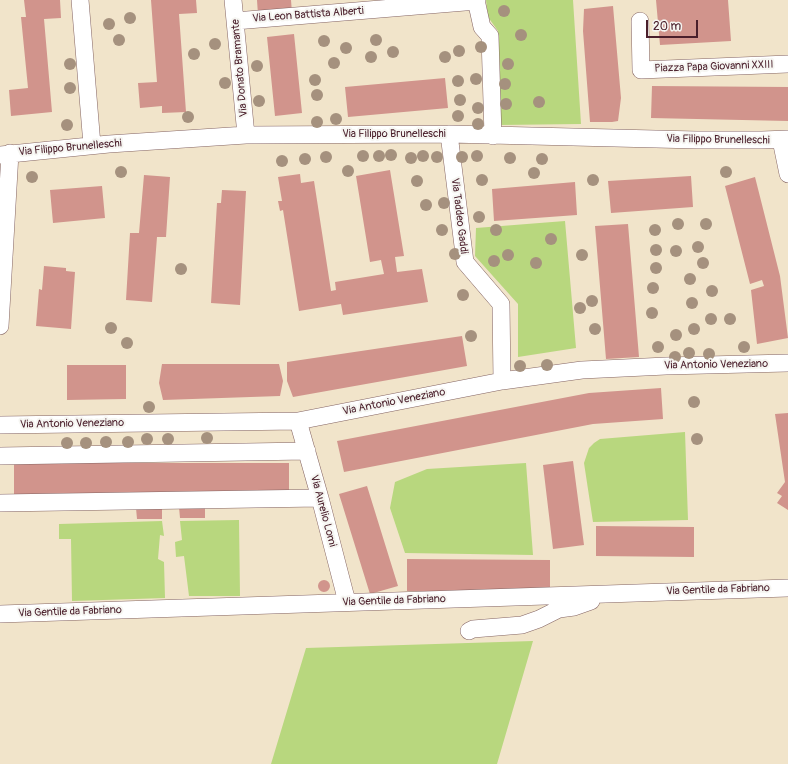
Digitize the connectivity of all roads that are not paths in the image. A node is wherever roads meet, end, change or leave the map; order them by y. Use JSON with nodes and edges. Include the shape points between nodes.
{"nodes":[{"id":1,"x":80,"y":0,"type":"edge"},
{"id":2,"x":234,"y":0,"type":"edge"},
{"id":3,"x":476,"y":1,"type":"edge"},
{"id":4,"x":235,"y":21,"type":"junction"},
{"id":5,"x":640,"y":21,"type":"dead end"},
{"id":6,"x":788,"y":64,"type":"edge"},
{"id":7,"x":449,"y":134,"type":"junction"},
{"id":8,"x":246,"y":135,"type":"junction"},
{"id":9,"x":493,"y":136,"type":"junction"},
{"id":10,"x":784,"y":139,"type":"edge"},
{"id":11,"x":92,"y":145,"type":"junction"},
{"id":12,"x":5,"y":154,"type":"edge"},
{"id":13,"x":788,"y":174,"type":"edge"},
{"id":14,"x":3,"y":228,"type":"edge"},
{"id":15,"x":0,"y":326,"type":"edge"},
{"id":16,"x":788,"y":363,"type":"edge"},
{"id":17,"x":502,"y":381,"type":"junction"},
{"id":18,"x":298,"y":421,"type":"junction"},
{"id":19,"x":0,"y":425,"type":"edge"},
{"id":20,"x":307,"y":451,"type":"junction"},
{"id":21,"x":0,"y":456,"type":"edge"},
{"id":22,"x":320,"y":498,"type":"junction"},
{"id":23,"x":0,"y":503,"type":"edge"},
{"id":24,"x":788,"y":588,"type":"edge"},
{"id":25,"x":612,"y":594,"type":"junction"},
{"id":26,"x":347,"y":602,"type":"junction"},
{"id":27,"x":0,"y":614,"type":"edge"},
{"id":28,"x":469,"y":631,"type":"dead end"}],
"edges":[{"from":1,"to":11,"type":"street"},
{"from":2,"to":4,"type":"street","name":"Via Donato Bramante"},
{"from":3,"to":4,"type":"street","name":"Via Leon Battista Alberti"},
{"from":3,"to":9,"type":"street","name":"Via Leon Battista Alberti","via":[[482,28],[490,36]]},
{"from":4,"to":8,"type":"street","name":"Via Donato Bramante"},
{"from":5,"to":6,"type":"street","name":"Piazza Papa Giovanni XXIII","via":[[641,70]]},
{"from":7,"to":8,"type":"street","name":"Via Filippo Brunelleschi"},
{"from":7,"to":9,"type":"street","name":"Via Filippo Brunelleschi"},
{"from":7,"to":17,"type":"street","name":"Via Taddeo Gaddi","via":[[466,262],[501,304]]},
{"from":8,"to":11,"type":"street","name":"Via Filippo Brunelleschi"},
{"from":9,"to":10,"type":"street","name":"Via Filippo Brunelleschi"},
{"from":10,"to":13,"type":"street"},
{"from":11,"to":12,"type":"street","name":"Via Filippo Brunelleschi"},
{"from":12,"to":14,"type":"street"},
{"from":14,"to":15,"type":"street"},
{"from":16,"to":17,"type":"street","name":"Via Antonio Veneziano","via":[[582,370]]},
{"from":17,"to":18,"type":"street","name":"Via Antonio Veneziano"},
{"from":18,"to":19,"type":"street","name":"Via Antonio Veneziano"},
{"from":18,"to":20,"type":"street","name":"Via Aurelio Lomi"},
{"from":20,"to":21,"type":"street"},
{"from":20,"to":22,"type":"street","name":"Via Aurelio Lomi"},
{"from":22,"to":23,"type":"street"},
{"from":22,"to":26,"type":"street","name":"Via Aurelio Lomi"},
{"from":24,"to":25,"type":"street","name":"Via Gentile da Fabriano"},
{"from":25,"to":26,"type":"street","name":"Via Gentile da Fabriano"},
{"from":25,"to":28,"type":"street","via":[[574,607],[559,609],[522,625]]},
{"from":26,"to":27,"type":"street","name":"Via Gentile da Fabriano"}]}
